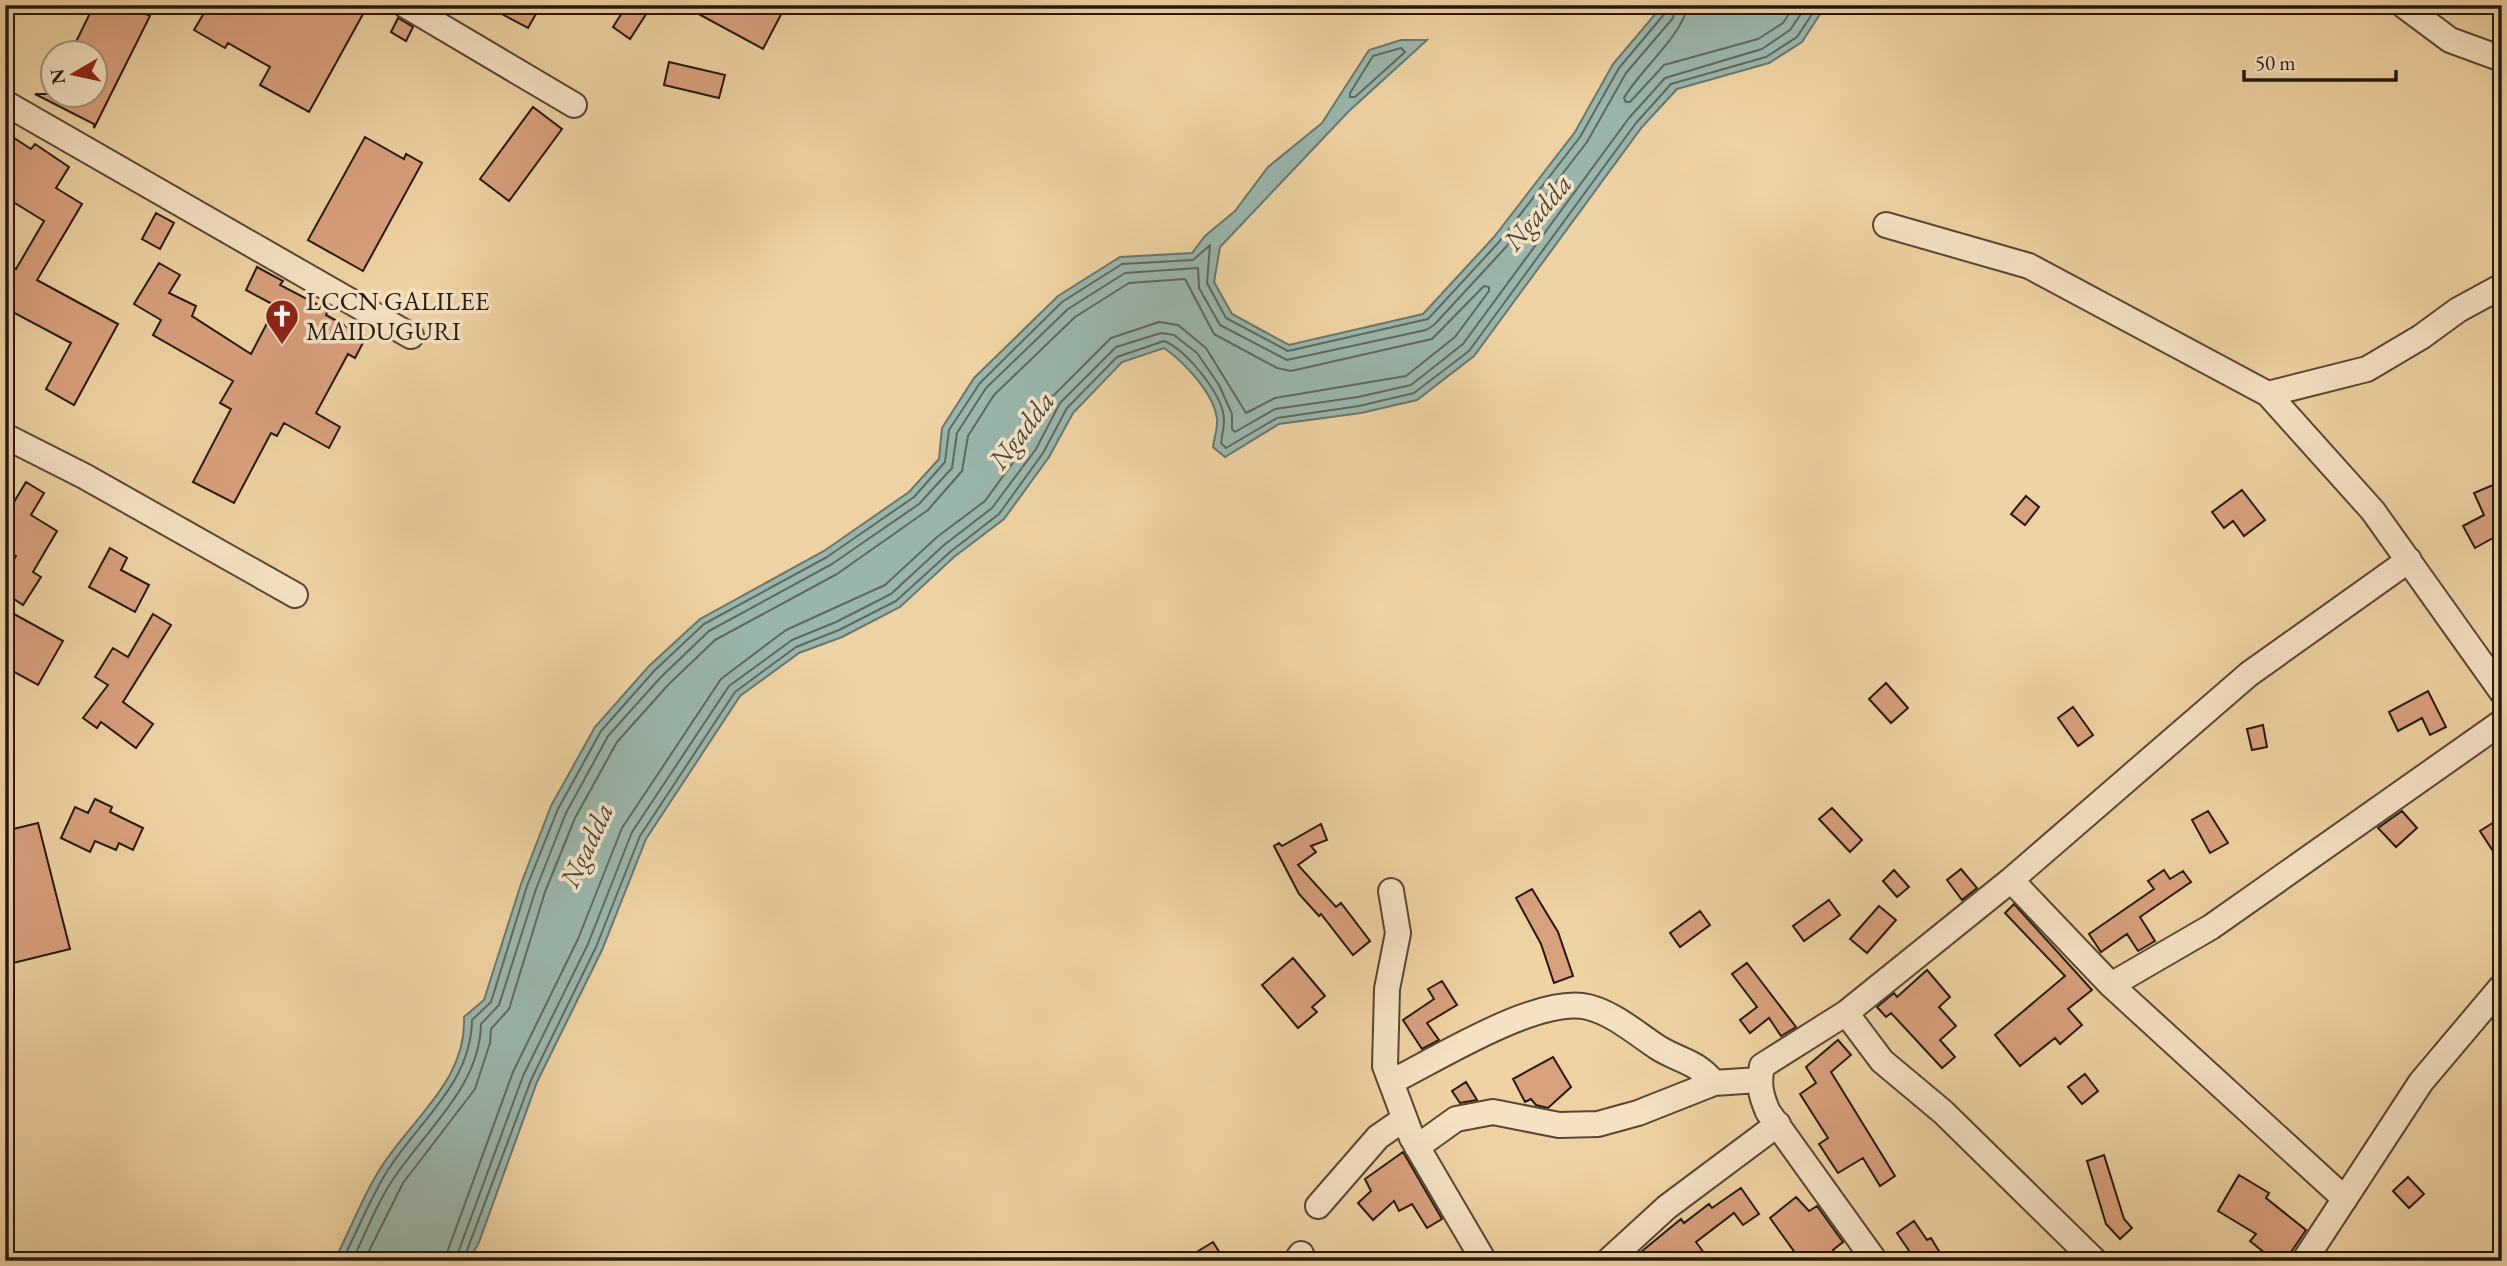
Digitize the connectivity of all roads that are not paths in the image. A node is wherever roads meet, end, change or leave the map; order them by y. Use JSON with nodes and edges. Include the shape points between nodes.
{"nodes":[{"id":1,"x":405,"y":5,"type":"edge"},
{"id":2,"x":2403,"y":5,"type":"edge"},
{"id":3,"x":2502,"y":59,"type":"edge"},
{"id":4,"x":5,"y":103,"type":"edge"},
{"id":5,"x":574,"y":105,"type":"dead end"},
{"id":6,"x":1886,"y":225,"type":"dead end"},
{"id":7,"x":2502,"y":286,"type":"edge"},
{"id":8,"x":411,"y":336,"type":"dead end"},
{"id":9,"x":2268,"y":394,"type":"junction"},
{"id":10,"x":5,"y":436,"type":"edge"},
{"id":11,"x":2409,"y":560,"type":"junction"},
{"id":12,"x":295,"y":595,"type":"dead end"},
{"id":13,"x":2502,"y":692,"type":"edge"},
{"id":14,"x":2502,"y":722,"type":"edge"},
{"id":15,"x":2011,"y":880,"type":"junction"},
{"id":16,"x":1391,"y":891,"type":"dead end"},
{"id":17,"x":2111,"y":985,"type":"junction"},
{"id":18,"x":2502,"y":986,"type":"edge"},
{"id":19,"x":1846,"y":1013,"type":"junction"},
{"id":20,"x":1759,"y":1080,"type":"junction"},
{"id":21,"x":1391,"y":1082,"type":"junction"},
{"id":22,"x":1714,"y":1083,"type":"junction"},
{"id":23,"x":1404,"y":1119,"type":"junction"},
{"id":24,"x":1778,"y":1124,"type":"junction"},
{"id":25,"x":1417,"y":1147,"type":"junction"},
{"id":26,"x":2345,"y":1199,"type":"junction"},
{"id":27,"x":1318,"y":1206,"type":"dead end"},
{"id":28,"x":1483,"y":1261,"type":"edge"},
{"id":29,"x":1608,"y":1261,"type":"edge"},
{"id":30,"x":1875,"y":1261,"type":"edge"},
{"id":31,"x":2095,"y":1261,"type":"edge"},
{"id":32,"x":2304,"y":1261,"type":"edge"}],
"edges":[{"from":1,"to":5,"type":"street"},
{"from":2,"to":3,"type":"street","via":[[2450,40]]},
{"from":4,"to":8,"type":"street"},
{"from":6,"to":9,"type":"street","via":[[2029,266]]},
{"from":7,"to":9,"type":"street","via":[[2367,369]]},
{"from":9,"to":11,"type":"street","via":[[2374,511]]},
{"from":10,"to":12,"type":"street"},
{"from":11,"to":13,"type":"street"},
{"from":11,"to":15,"type":"street","via":[[2249,674]]},
{"from":14,"to":17,"type":"street","via":[[2211,927]]},
{"from":15,"to":17,"type":"street"},
{"from":15,"to":19,"type":"street"},
{"from":16,"to":21,"type":"street","via":[[1398,933],[1387,989],[1385,1066]]},
{"from":17,"to":26,"type":"street"},
{"from":18,"to":26,"type":"street","via":[[2421,1082]]},
{"from":19,"to":20,"type":"street","via":[[1762,1066]]},
{"from":19,"to":31,"type":"street","via":[[1882,1061],[1943,1112]]},
{"from":20,"to":22,"type":"street"},
{"from":20,"to":24,"type":"street","via":[[1761,1097]]},
{"from":21,"to":22,"type":"street","via":[[1501,1025],[1567,1006],[1588,1007],[1614,1018],[1665,1052],[1702,1068]]},
{"from":21,"to":23,"type":"street"},
{"from":22,"to":25,"type":"street","via":[[1598,1124],[1559,1125],[1493,1112],[1456,1119]]},
{"from":23,"to":25,"type":"street"},
{"from":23,"to":27,"type":"street","via":[[1378,1137]]},
{"from":24,"to":29,"type":"street","via":[[1667,1206]]},
{"from":24,"to":30,"type":"street"},
{"from":25,"to":28,"type":"street"},
{"from":26,"to":32,"type":"street"}]}
